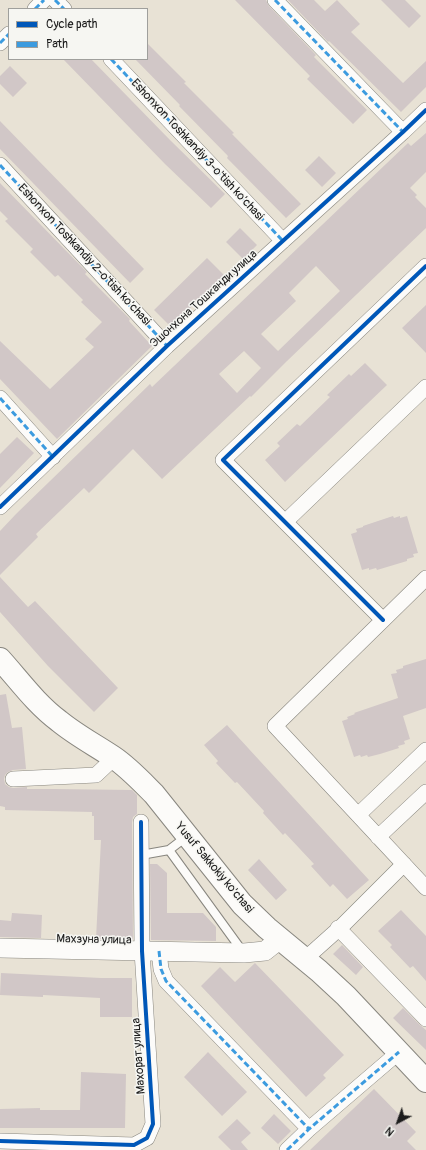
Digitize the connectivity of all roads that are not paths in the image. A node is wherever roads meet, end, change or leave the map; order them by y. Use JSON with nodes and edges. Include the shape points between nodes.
{"nodes":[{"id":1,"x":44,"y":0,"type":"edge"},
{"id":2,"x":55,"y":0,"type":"edge"},
{"id":3,"x":275,"y":0,"type":"edge"},
{"id":4,"x":36,"y":8,"type":"edge"},
{"id":5,"x":63,"y":8,"type":"edge"},
{"id":6,"x":8,"y":35,"type":"edge"},
{"id":7,"x":0,"y":43,"type":"edge"},
{"id":8,"x":112,"y":60,"type":"edge"},
{"id":9,"x":426,"y":110,"type":"edge"},
{"id":10,"x":403,"y":132,"type":"junction"},
{"id":11,"x":0,"y":165,"type":"edge"},
{"id":12,"x":283,"y":241,"type":"junction"},
{"id":13,"x":426,"y":266,"type":"edge"},
{"id":14,"x":167,"y":346,"type":"junction"},
{"id":15,"x":426,"y":388,"type":"edge"},
{"id":16,"x":0,"y":398,"type":"edge"},
{"id":17,"x":53,"y":457,"type":"junction"},
{"id":18,"x":0,"y":507,"type":"edge"},
{"id":19,"x":285,"y":522,"type":"junction"},
{"id":20,"x":426,"y":578,"type":"edge"},
{"id":21,"x":383,"y":620,"type":"junction"},
{"id":22,"x":0,"y":659,"type":"edge"},
{"id":23,"x":426,"y":750,"type":"edge"},
{"id":24,"x":114,"y":758,"type":"junction"},
{"id":25,"x":13,"y":779,"type":"dead end"},
{"id":26,"x":426,"y":792,"type":"edge"},
{"id":27,"x":358,"y":815,"type":"junction"},
{"id":28,"x":141,"y":822,"type":"dead end"},
{"id":29,"x":187,"y":836,"type":"junction"},
{"id":30,"x":378,"y":837,"type":"junction"},
{"id":31,"x":170,"y":850,"type":"junction"},
{"id":32,"x":141,"y":855,"type":"junction"},
{"id":33,"x":404,"y":864,"type":"junction"},
{"id":34,"x":426,"y":888,"type":"edge"},
{"id":35,"x":338,"y":928,"type":"junction"},
{"id":36,"x":280,"y":939,"type":"junction"},
{"id":37,"x":0,"y":948,"type":"edge"},
{"id":38,"x":150,"y":951,"type":"junction"},
{"id":39,"x":244,"y":953,"type":"junction"},
{"id":40,"x":305,"y":959,"type":"junction"},
{"id":41,"x":426,"y":1019,"type":"edge"},
{"id":42,"x":399,"y":1052,"type":"junction"},
{"id":43,"x":426,"y":1081,"type":"edge"},
{"id":44,"x":309,"y":1129,"type":"junction"},
{"id":45,"x":0,"y":1142,"type":"edge"},
{"id":46,"x":287,"y":1150,"type":"edge"}],
"edges":[{"from":1,"to":4,"type":"street"},
{"from":2,"to":5,"type":"street"},
{"from":3,"to":10,"type":"street"},
{"from":6,"to":7,"type":"street"},
{"from":8,"to":12,"type":"street","name":"Eshonxon Toshkandiy 3-o'tish ko'chasi"},
{"from":9,"to":10,"type":"street","name":"Эшонхона Тошканди улица"},
{"from":10,"to":12,"type":"street","name":"Эшонхона Тошканди улица"},
{"from":11,"to":14,"type":"street","name":"Eshonxon Toshkandiy 2-o'tish ko'chasi"},
{"from":12,"to":14,"type":"street","name":"Эшонхона Тошканди улица"},
{"from":13,"to":19,"type":"street","via":[[223,460]]},
{"from":14,"to":17,"type":"street","name":"Эшонхона Тошканди улица"},
{"from":15,"to":19,"type":"street"},
{"from":16,"to":17,"type":"street"},
{"from":17,"to":18,"type":"street","name":"Эшонхона Тошканди улица"},
{"from":19,"to":21,"type":"street"},
{"from":20,"to":21,"type":"street"},
{"from":21,"to":27,"type":"street","via":[[275,726]]},
{"from":22,"to":24,"type":"main road","name":"Yusuf Sakkokiy ko'chasi","via":[[48,712]]},
{"from":23,"to":27,"type":"street"},
{"from":24,"to":25,"type":"street","via":[[96,775]]},
{"from":24,"to":29,"type":"main road","name":"Yusuf Sakkokiy ko'chasi","via":[[154,794]]},
{"from":26,"to":30,"type":"street"},
{"from":27,"to":30,"type":"street"},
{"from":28,"to":32,"type":"street","name":"Махорат улица"},
{"from":29,"to":31,"type":"lane"},
{"from":29,"to":36,"type":"main road","name":"Yusuf Sakkokiy ko'chasi","via":[[242,904]]},
{"from":30,"to":33,"type":"street"},
{"from":31,"to":32,"type":"lane"},
{"from":31,"to":39,"type":"lane"},
{"from":32,"to":38,"type":"street","name":"Махорат улица"},
{"from":33,"to":34,"type":"street"},
{"from":33,"to":35,"type":"street"},
{"from":35,"to":40,"type":"street"},
{"from":35,"to":41,"type":"street"},
{"from":36,"to":39,"type":"street","name":"Махзуна улица","via":[[265,951]]},
{"from":36,"to":40,"type":"main road","name":"Yusuf Sakkokiy ko'chasi"},
{"from":37,"to":38,"type":"street","name":"Махзуна улица"},
{"from":38,"to":39,"type":"street","name":"Махзуна улица"},
{"from":38,"to":44,"type":"street","via":[[166,981]]},
{"from":38,"to":45,"type":"street","name":"Махорат улица","via":[[153,1124],[147,1138],[134,1145]]},
{"from":40,"to":42,"type":"main road","name":"Yusuf Sakkokiy ko'chasi","via":[[346,996]]},
{"from":42,"to":43,"type":"main road","name":"Yusuf Sakkokiy ko'chasi"},
{"from":42,"to":44,"type":"street"},
{"from":44,"to":46,"type":"street"}]}
